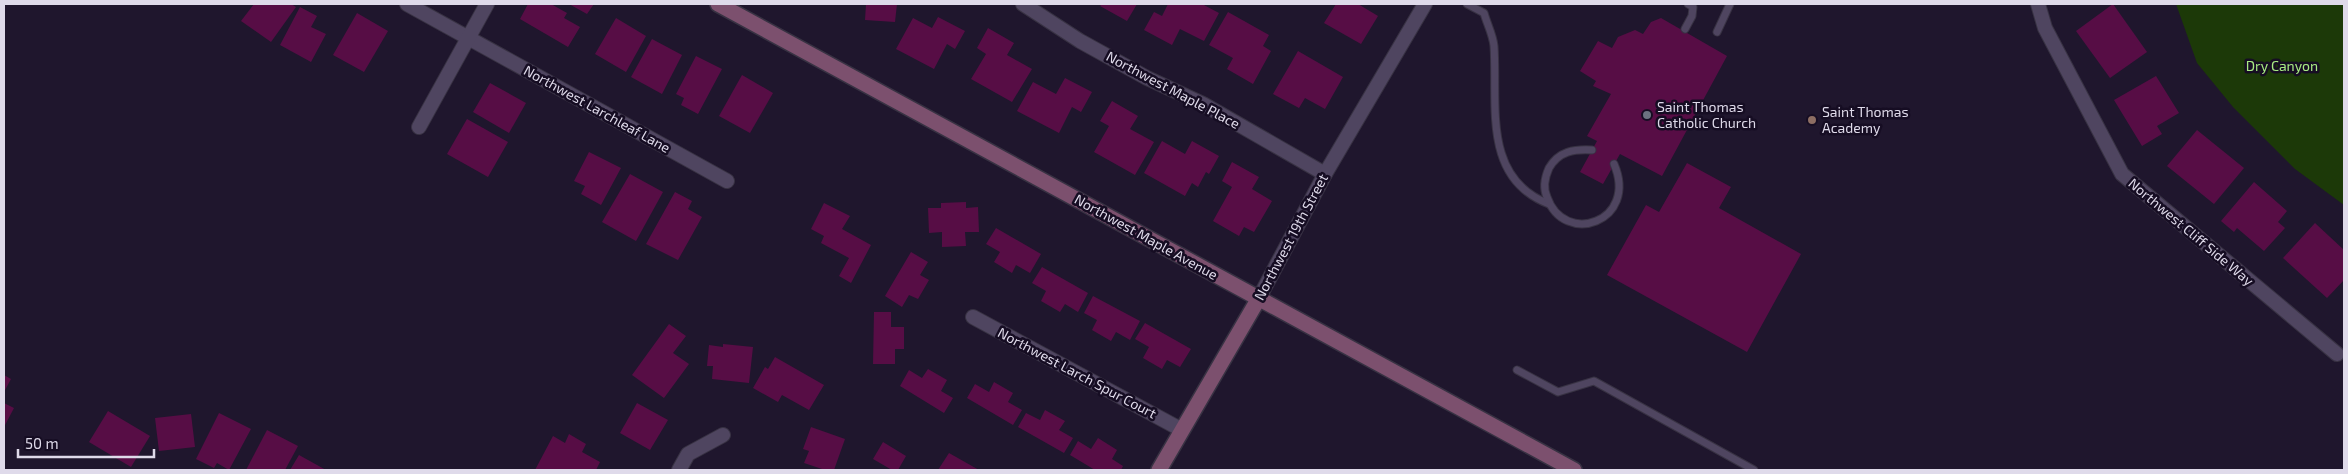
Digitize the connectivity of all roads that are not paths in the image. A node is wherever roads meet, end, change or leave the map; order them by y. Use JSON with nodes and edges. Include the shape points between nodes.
{"nodes":[{"id":1,"x":407,"y":4,"type":"edge"},
{"id":2,"x":487,"y":4,"type":"edge"},
{"id":3,"x":718,"y":4,"type":"edge"},
{"id":4,"x":1023,"y":4,"type":"edge"},
{"id":5,"x":1425,"y":4,"type":"edge"},
{"id":6,"x":1467,"y":4,"type":"edge"},
{"id":7,"x":1688,"y":4,"type":"edge"},
{"id":8,"x":1730,"y":4,"type":"edge"},
{"id":9,"x":2038,"y":4,"type":"edge"},
{"id":10,"x":1685,"y":28,"type":"dead end"},
{"id":11,"x":1717,"y":32,"type":"dead end"},
{"id":12,"x":468,"y":38,"type":"junction"},
{"id":13,"x":419,"y":127,"type":"dead end"},
{"id":14,"x":1592,"y":150,"type":"dead end"},
{"id":15,"x":1614,"y":164,"type":"dead end"},
{"id":16,"x":1325,"y":174,"type":"junction"},
{"id":17,"x":727,"y":181,"type":"dead end"},
{"id":18,"x":1549,"y":204,"type":"junction"},
{"id":19,"x":1259,"y":298,"type":"junction"},
{"id":20,"x":973,"y":317,"type":"dead end"},
{"id":21,"x":2337,"y":354,"type":"dead end"},
{"id":22,"x":1517,"y":370,"type":"dead end"},
{"id":23,"x":1182,"y":430,"type":"junction"},
{"id":24,"x":723,"y":435,"type":"dead end"},
{"id":25,"x":679,"y":470,"type":"edge"},
{"id":26,"x":1160,"y":470,"type":"edge"},
{"id":27,"x":1574,"y":470,"type":"edge"},
{"id":28,"x":1754,"y":470,"type":"edge"}],
"edges":[{"from":1,"to":12,"type":"street","name":"Northwest Larchleaf Lane"},
{"from":2,"to":12,"type":"street"},
{"from":3,"to":19,"type":"street","name":"Northwest Maple Avenue"},
{"from":4,"to":16,"type":"street","name":"Northwest Maple Place","via":[[1080,41],[1203,104]]},
{"from":5,"to":16,"type":"street","name":"Northwest 19th Street"},
{"from":6,"to":18,"type":"lane","via":[[1484,13],[1494,44],[1496,133],[1504,160],[1515,180],[1536,199]]},
{"from":7,"to":10,"type":"lane","via":[[1693,7],[1692,16]]},
{"from":8,"to":11,"type":"lane"},
{"from":9,"to":21,"type":"street","name":"Northwest Cliff Side Way","via":[[2045,28],[2122,174]]},
{"from":12,"to":13,"type":"street"},
{"from":12,"to":17,"type":"street","name":"Northwest Larchleaf Lane"},
{"from":14,"to":18,"type":"lane","via":[[1575,149],[1552,162],[1546,174],[1544,192]]},
{"from":15,"to":18,"type":"lane","via":[[1620,188],[1618,201],[1611,212],[1596,221],[1581,224],[1568,222]]},
{"from":16,"to":19,"type":"street","name":"Northwest 19th Street"},
{"from":19,"to":23,"type":"street","name":"Northwest 19th Street"},
{"from":19,"to":27,"type":"street","name":"Northwest Maple Avenue"},
{"from":20,"to":23,"type":"street","name":"Northwest Larch Spur Court"},
{"from":22,"to":28,"type":"lane","via":[[1558,392],[1594,382]]},
{"from":23,"to":26,"type":"street","name":"Northwest 19th Street"},
{"from":24,"to":25,"type":"street","via":[[688,454]]}]}
